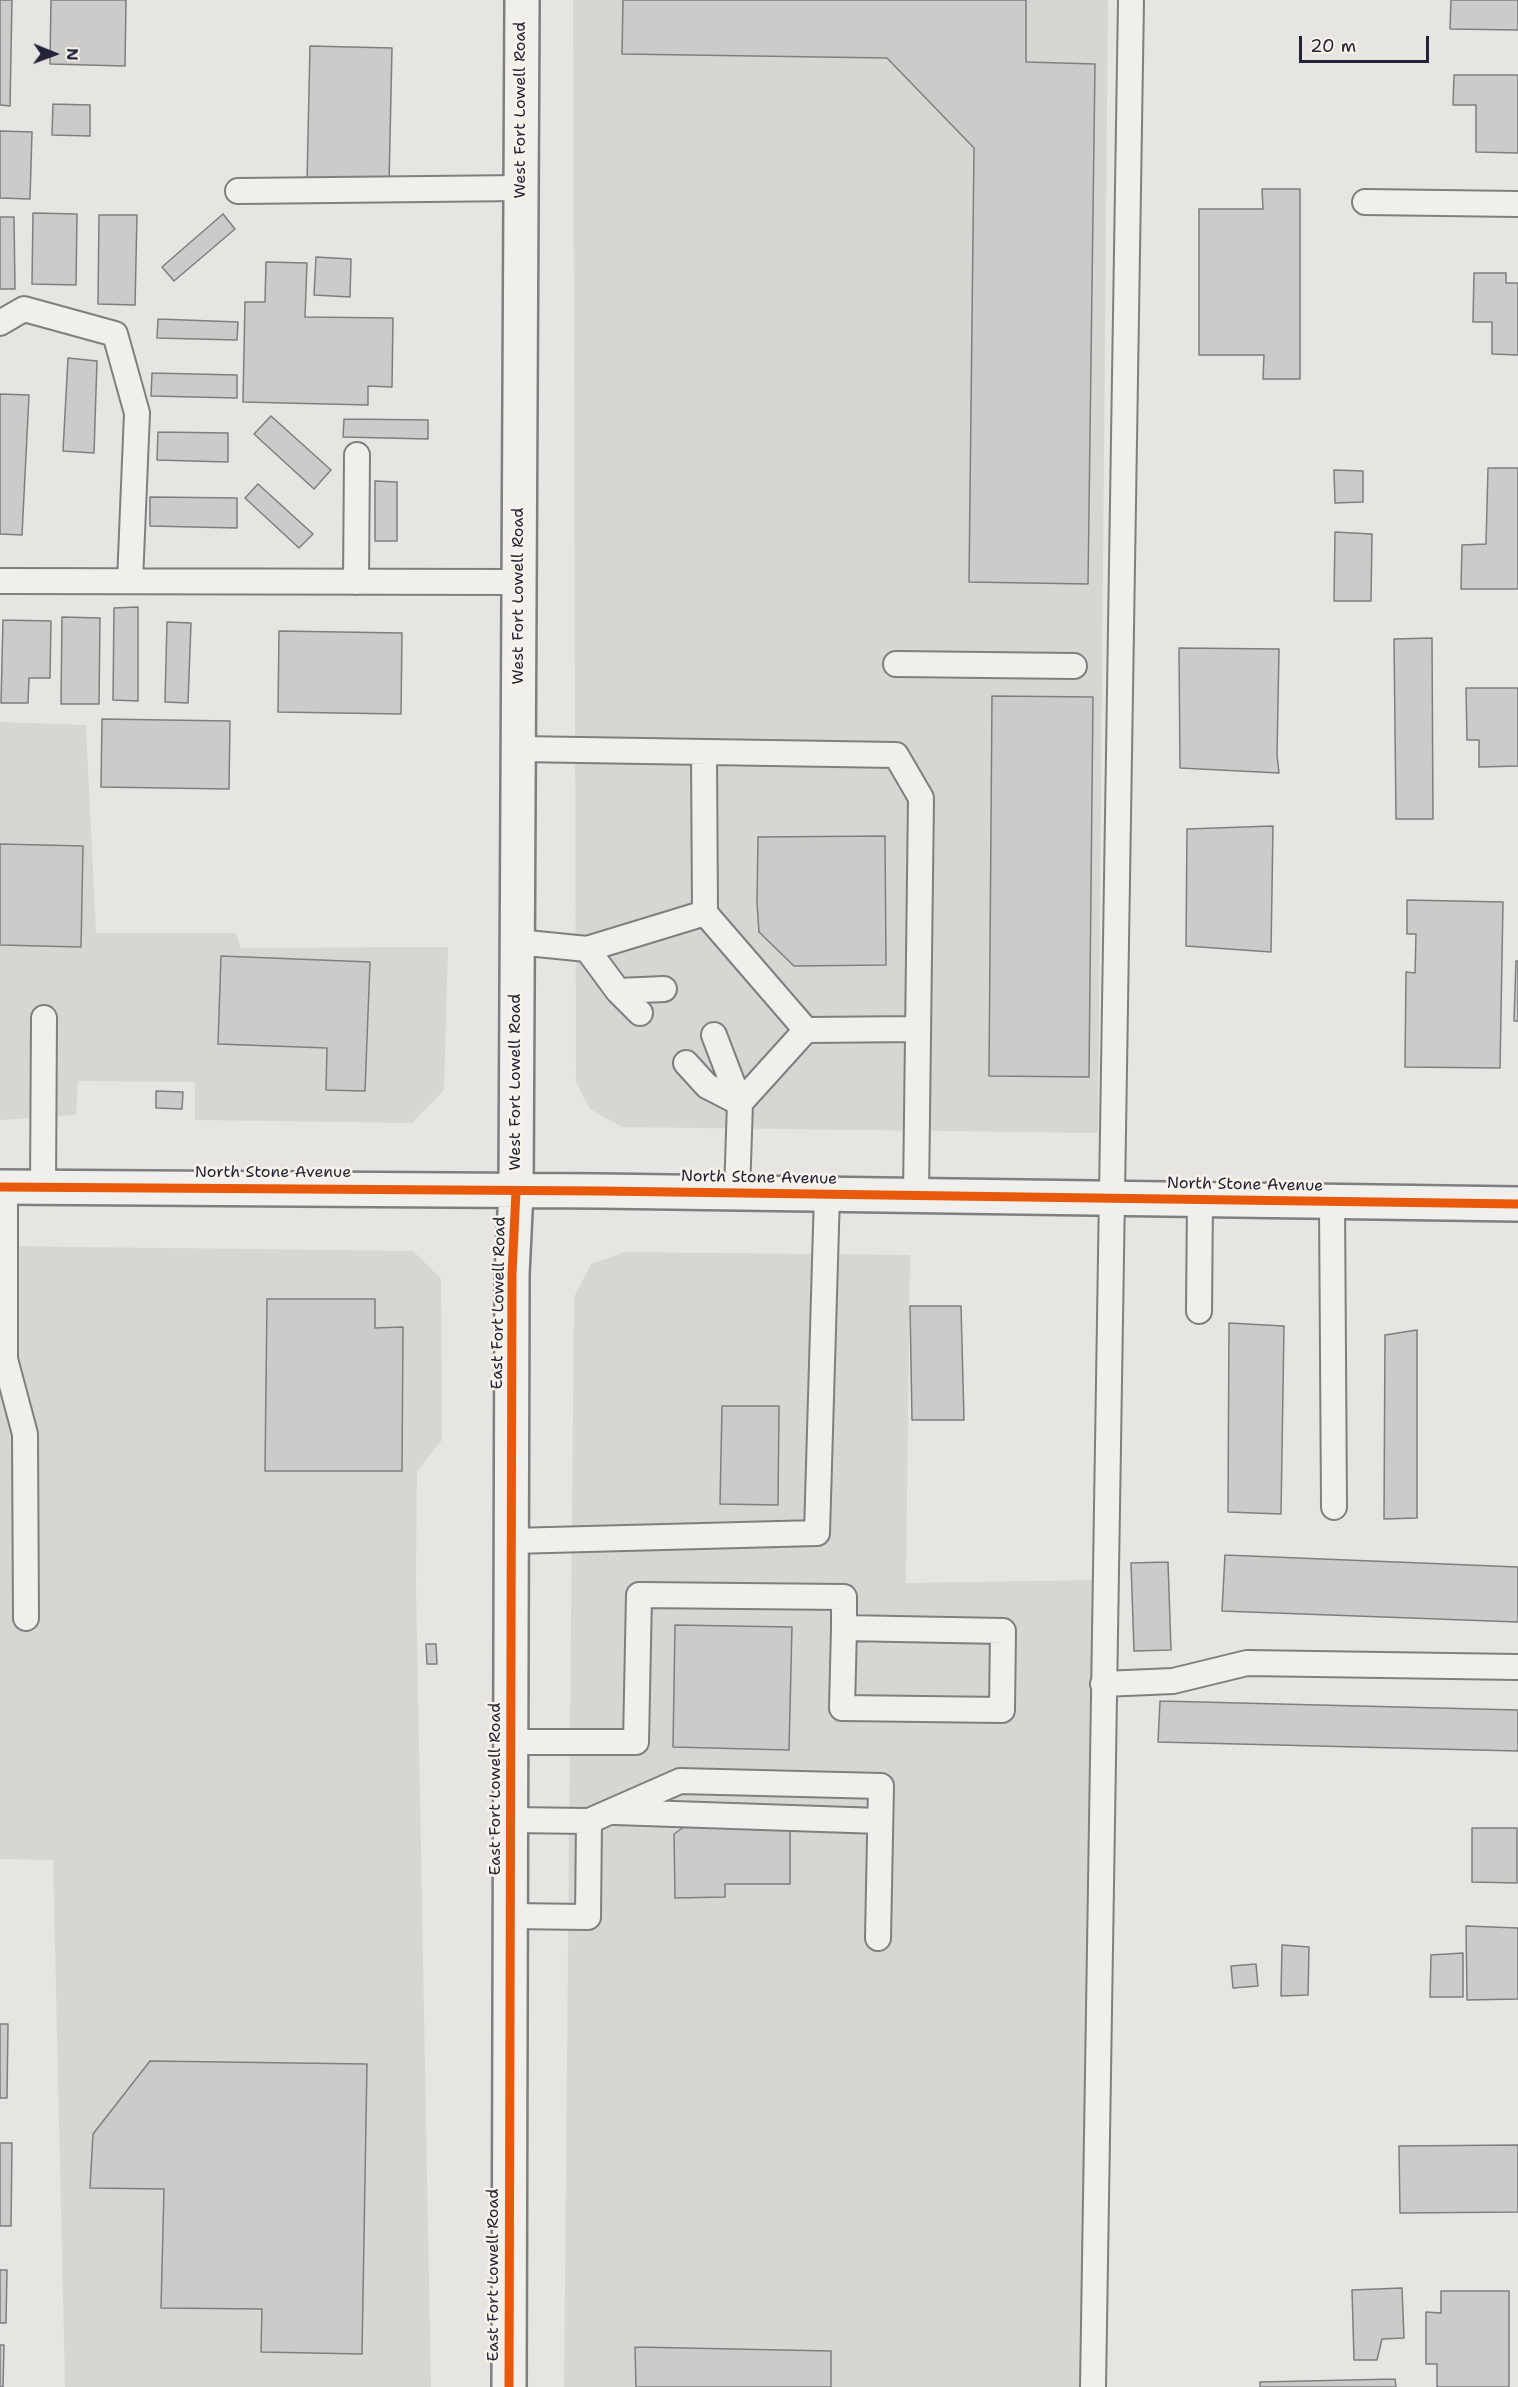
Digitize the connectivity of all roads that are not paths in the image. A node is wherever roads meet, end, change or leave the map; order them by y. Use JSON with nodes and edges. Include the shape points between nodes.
{"nodes":[{"id":1,"x":522,"y":0,"type":"edge"},
{"id":2,"x":1131,"y":0,"type":"edge"},
{"id":3,"x":520,"y":188,"type":"junction"},
{"id":4,"x":238,"y":191,"type":"dead end"},
{"id":5,"x":1365,"y":202,"type":"dead end"},
{"id":6,"x":1518,"y":204,"type":"edge"},
{"id":7,"x":0,"y":323,"type":"edge"},
{"id":8,"x":357,"y":455,"type":"dead end"},
{"id":9,"x":0,"y":581,"type":"edge"},
{"id":10,"x":130,"y":581,"type":"junction"},
{"id":11,"x":356,"y":582,"type":"junction"},
{"id":12,"x":519,"y":582,"type":"junction"},
{"id":13,"x":896,"y":664,"type":"dead end"},
{"id":14,"x":1074,"y":666,"type":"dead end"},
{"id":15,"x":518,"y":748,"type":"junction"},
{"id":16,"x":704,"y":753,"type":"junction"},
{"id":17,"x":705,"y":913,"type":"junction"},
{"id":18,"x":517,"y":942,"type":"junction"},
{"id":19,"x":587,"y":949,"type":"junction"},
{"id":20,"x":664,"y":988,"type":"dead end"},
{"id":21,"x":618,"y":991,"type":"junction"},
{"id":22,"x":640,"y":1013,"type":"dead end"},
{"id":23,"x":44,"y":1018,"type":"dead end"},
{"id":24,"x":918,"y":1029,"type":"junction"},
{"id":25,"x":806,"y":1030,"type":"junction"},
{"id":26,"x":714,"y":1035,"type":"dead end"},
{"id":27,"x":686,"y":1063,"type":"dead end"},
{"id":28,"x":741,"y":1103,"type":"junction"},
{"id":29,"x":3,"y":1187,"type":"edge"},
{"id":30,"x":43,"y":1187,"type":"junction"},
{"id":31,"x":516,"y":1191,"type":"junction"},
{"id":32,"x":737,"y":1193,"type":"junction"},
{"id":33,"x":827,"y":1194,"type":"junction"},
{"id":34,"x":916,"y":1195,"type":"junction"},
{"id":35,"x":1110,"y":1198,"type":"junction"},
{"id":36,"x":1200,"y":1200,"type":"junction"},
{"id":37,"x":1332,"y":1202,"type":"junction"},
{"id":38,"x":1518,"y":1204,"type":"edge"},
{"id":39,"x":1199,"y":1311,"type":"dead end"},
{"id":40,"x":1334,"y":1507,"type":"dead end"},
{"id":41,"x":512,"y":1541,"type":"junction"},
{"id":42,"x":26,"y":1618,"type":"dead end"},
{"id":43,"x":844,"y":1628,"type":"junction"},
{"id":44,"x":1518,"y":1667,"type":"edge"},
{"id":45,"x":1103,"y":1684,"type":"junction"},
{"id":46,"x":511,"y":1742,"type":"junction"},
{"id":47,"x":600,"y":1817,"type":"junction"},
{"id":48,"x":511,"y":1820,"type":"junction"},
{"id":49,"x":880,"y":1821,"type":"junction"},
{"id":50,"x":510,"y":1916,"type":"junction"},
{"id":51,"x":878,"y":1938,"type":"dead end"},
{"id":52,"x":509,"y":2387,"type":"edge"},
{"id":53,"x":1093,"y":2387,"type":"edge"}],
"edges":[{"from":1,"to":3,"type":"main road","name":"West Fort Lowell Road"},
{"from":2,"to":35,"type":"lane"},
{"from":3,"to":4,"type":"lane"},
{"from":3,"to":12,"type":"main road","name":"West Fort Lowell Road"},
{"from":5,"to":6,"type":"lane"},
{"from":7,"to":10,"type":"lane","via":[[24,309],[115,334],[137,413]]},
{"from":8,"to":11,"type":"lane"},
{"from":9,"to":10,"type":"lane"},
{"from":10,"to":11,"type":"lane"},
{"from":11,"to":12,"type":"lane"},
{"from":12,"to":15,"type":"main road","name":"West Fort Lowell Road"},
{"from":13,"to":14,"type":"lane"},
{"from":15,"to":16,"type":"lane"},
{"from":15,"to":18,"type":"main road","name":"West Fort Lowell Road"},
{"from":16,"to":17,"type":"lane"},
{"from":16,"to":24,"type":"lane","via":[[896,755],[921,798]]},
{"from":17,"to":19,"type":"lane"},
{"from":17,"to":25,"type":"lane"},
{"from":18,"to":19,"type":"lane"},
{"from":18,"to":31,"type":"main road","name":"West Fort Lowell Road"},
{"from":19,"to":21,"type":"lane"},
{"from":20,"to":21,"type":"lane"},
{"from":21,"to":22,"type":"lane"},
{"from":23,"to":30,"type":"lane"},
{"from":24,"to":25,"type":"lane"},
{"from":24,"to":34,"type":"lane"},
{"from":25,"to":28,"type":"lane"},
{"from":26,"to":28,"type":"lane"},
{"from":27,"to":28,"type":"lane","via":[[707,1086]]},
{"from":28,"to":32,"type":"lane"},
{"from":29,"to":30,"type":"main road","name":"North Stone Avenue"},
{"from":29,"to":42,"type":"lane","via":[[5,1359],[25,1434]]},
{"from":30,"to":31,"type":"main road","name":"North Stone Avenue"},
{"from":31,"to":32,"type":"main road","name":"North Stone Avenue"},
{"from":31,"to":41,"type":"main road","name":"East Fort Lowell Road","via":[[512,1275]]},
{"from":32,"to":33,"type":"main road","name":"North Stone Avenue"},
{"from":33,"to":34,"type":"main road","name":"North Stone Avenue"},
{"from":33,"to":41,"type":"lane","via":[[817,1533]]},
{"from":34,"to":35,"type":"main road","name":"North Stone Avenue"},
{"from":35,"to":36,"type":"main road","name":"North Stone Avenue"},
{"from":35,"to":45,"type":"lane"},
{"from":36,"to":37,"type":"main road","name":"North Stone Avenue"},
{"from":36,"to":39,"type":"lane"},
{"from":37,"to":38,"type":"main road","name":"North Stone Avenue"},
{"from":37,"to":40,"type":"lane"},
{"from":41,"to":46,"type":"main road","name":"East Fort Lowell Road"},
{"from":43,"to":43,"type":"lane","via":[[842,1708],[1002,1710],[1003,1631]]},
{"from":43,"to":46,"type":"lane","via":[[844,1597],[639,1595],[636,1742]]},
{"from":44,"to":45,"type":"lane","via":[[1247,1663],[1173,1681]]},
{"from":45,"to":53,"type":"lane"},
{"from":46,"to":48,"type":"main road","name":"East Fort Lowell Road"},
{"from":47,"to":48,"type":"lane"},
{"from":47,"to":49,"type":"lane"},
{"from":47,"to":49,"type":"lane","via":[[680,1781],[881,1786]]},
{"from":47,"to":50,"type":"lane","via":[[588,1917]]},
{"from":48,"to":50,"type":"main road","name":"East Fort Lowell Road"},
{"from":49,"to":51,"type":"lane"},
{"from":50,"to":52,"type":"main road","name":"East Fort Lowell Road"}]}
